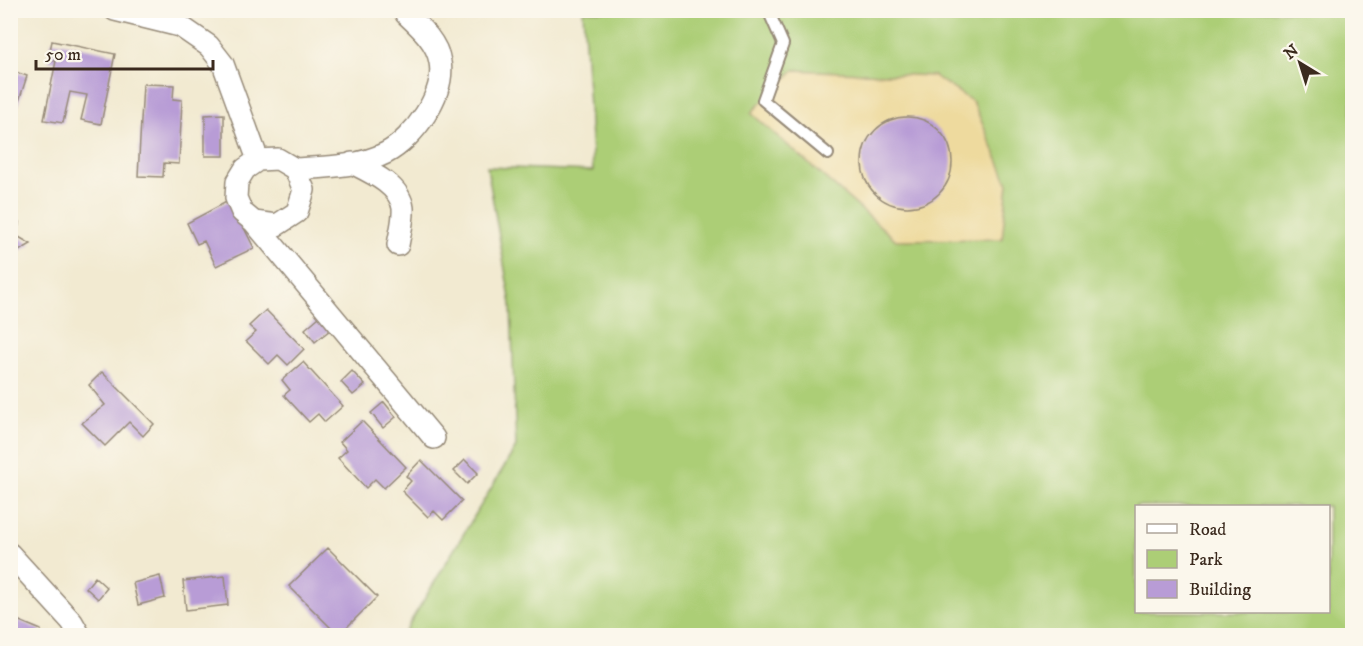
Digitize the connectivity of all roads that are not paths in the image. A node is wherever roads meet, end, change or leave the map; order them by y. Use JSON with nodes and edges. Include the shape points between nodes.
{"nodes":[{"id":1,"x":115,"y":10,"type":"edge"},
{"id":2,"x":768,"y":10,"type":"edge"},
{"id":3,"x":406,"y":14,"type":"dead end"},
{"id":4,"x":828,"y":154,"type":"dead end"},
{"id":5,"x":258,"y":160,"type":"junction"},
{"id":6,"x":352,"y":164,"type":"junction"},
{"id":7,"x":295,"y":169,"type":"junction"},
{"id":8,"x":254,"y":222,"type":"junction"},
{"id":9,"x":398,"y":245,"type":"dead end"},
{"id":10,"x":434,"y":438,"type":"dead end"},
{"id":11,"x":10,"y":554,"type":"edge"},
{"id":12,"x":80,"y":636,"type":"edge"}],
"edges":[{"from":1,"to":5,"type":"street","via":[[180,26],[209,46],[223,64]]},
{"from":2,"to":4,"type":"lane","via":[[783,44],[763,100]]},
{"from":3,"to":6,"type":"street","via":[[431,40],[441,63],[439,86],[432,105],[409,135],[384,154]]},
{"from":5,"to":7,"type":"street","via":[[278,159]]},
{"from":5,"to":8,"type":"street","via":[[245,169],[237,182],[236,198],[242,212]]},
{"from":6,"to":7,"type":"street"},
{"from":6,"to":9,"type":"street","via":[[396,192],[403,210]]},
{"from":7,"to":8,"type":"street","via":[[304,190],[297,212],[277,225]]},
{"from":8,"to":10,"type":"street"},
{"from":11,"to":12,"type":"street","via":[[72,622]]}]}
